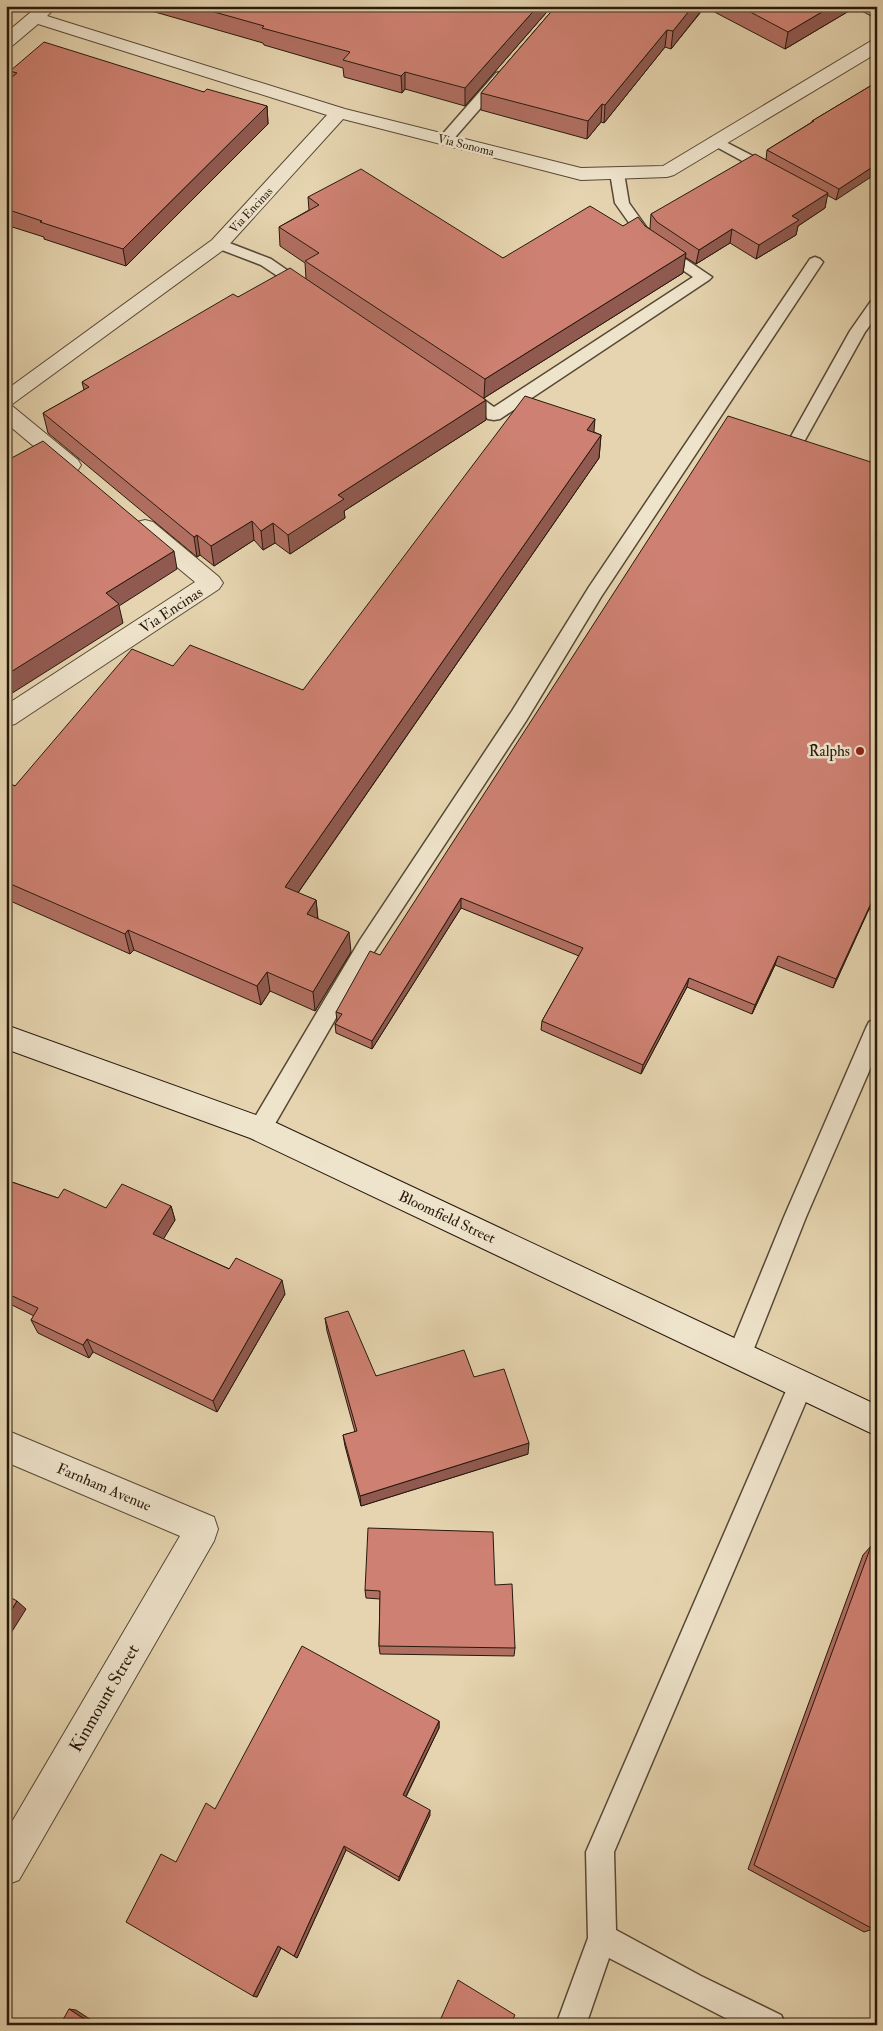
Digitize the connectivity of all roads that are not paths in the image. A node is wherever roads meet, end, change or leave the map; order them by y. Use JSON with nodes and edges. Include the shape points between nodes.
{"nodes":[{"id":1,"x":860,"y":6,"type":"edge"},
{"id":2,"x":42,"y":12,"type":"edge"},
{"id":3,"x":877,"y":14,"type":"edge"},
{"id":4,"x":6,"y":42,"type":"edge"},
{"id":5,"x":877,"y":44,"type":"edge"},
{"id":6,"x":510,"y":66,"type":"edge"},
{"id":7,"x":339,"y":114,"type":"junction"},
{"id":8,"x":445,"y":140,"type":"junction"},
{"id":9,"x":716,"y":141,"type":"junction"},
{"id":10,"x":617,"y":173,"type":"junction"},
{"id":11,"x":786,"y":179,"type":"edge"},
{"id":12,"x":219,"y":244,"type":"junction"},
{"id":13,"x":815,"y":262,"type":"dead end"},
{"id":14,"x":315,"y":295,"type":"edge"},
{"id":15,"x":877,"y":304,"type":"edge"},
{"id":16,"x":453,"y":388,"type":"edge"},
{"id":17,"x":6,"y":400,"type":"edge"},
{"id":18,"x":6,"y":411,"type":"edge"},
{"id":19,"x":797,"y":440,"type":"edge"},
{"id":20,"x":90,"y":481,"type":"edge"},
{"id":21,"x":128,"y":513,"type":"edge"},
{"id":22,"x":6,"y":717,"type":"edge"},
{"id":23,"x":877,"y":1028,"type":"edge"},
{"id":24,"x":6,"y":1036,"type":"edge"},
{"id":25,"x":260,"y":1128,"type":"junction"},
{"id":26,"x":739,"y":1356,"type":"junction"},
{"id":27,"x":801,"y":1385,"type":"junction"},
{"id":28,"x":877,"y":1421,"type":"edge"},
{"id":29,"x":6,"y":1446,"type":"edge"},
{"id":30,"x":202,"y":1529,"type":"joint"},
{"id":31,"x":6,"y":1867,"type":"edge"},
{"id":32,"x":602,"y":1938,"type":"junction"},
{"id":33,"x":571,"y":2025,"type":"edge"},
{"id":34,"x":772,"y":2025,"type":"edge"}],
"edges":[{"from":1,"to":3,"type":"lane"},
{"from":2,"to":4,"type":"street"},
{"from":2,"to":7,"type":"street","name":"Via Sonoma"},
{"from":5,"to":9,"type":"street","name":"Via Sonoma"},
{"from":6,"to":8,"type":"lane"},
{"from":7,"to":8,"type":"street","name":"Via Sonoma"},
{"from":7,"to":12,"type":"street","name":"Via Encinas"},
{"from":8,"to":10,"type":"street","name":"Via Sonoma","via":[[581,174]]},
{"from":9,"to":10,"type":"street","name":"Via Sonoma","via":[[667,171]]},
{"from":9,"to":11,"type":"lane"},
{"from":10,"to":16,"type":"lane","via":[[622,203],[649,240],[704,278],[494,415]]},
{"from":12,"to":14,"type":"lane","via":[[266,262]]},
{"from":12,"to":17,"type":"street","name":"Via Encinas"},
{"from":13,"to":25,"type":"lane","via":[[595,592],[519,716],[367,946]]},
{"from":15,"to":19,"type":"lane","via":[[858,331]]},
{"from":18,"to":20,"type":"street"},
{"from":21,"to":22,"type":"street","name":"Via Encinas","via":[[211,583]]},
{"from":23,"to":26,"type":"lane"},
{"from":24,"to":25,"type":"street","name":"Bloomfield Street"},
{"from":25,"to":26,"type":"street","name":"Bloomfield Street"},
{"from":26,"to":27,"type":"street","name":"Bloomfield Street"},
{"from":27,"to":28,"type":"street","name":"Bloomfield Street"},
{"from":27,"to":32,"type":"lane","via":[[600,1852]]},
{"from":29,"to":30,"type":"street","name":"Farnham Avenue"},
{"from":30,"to":31,"type":"street","name":"Kinmount Street"},
{"from":32,"to":33,"type":"lane"},
{"from":32,"to":34,"type":"lane","via":[[690,1986]]}]}
